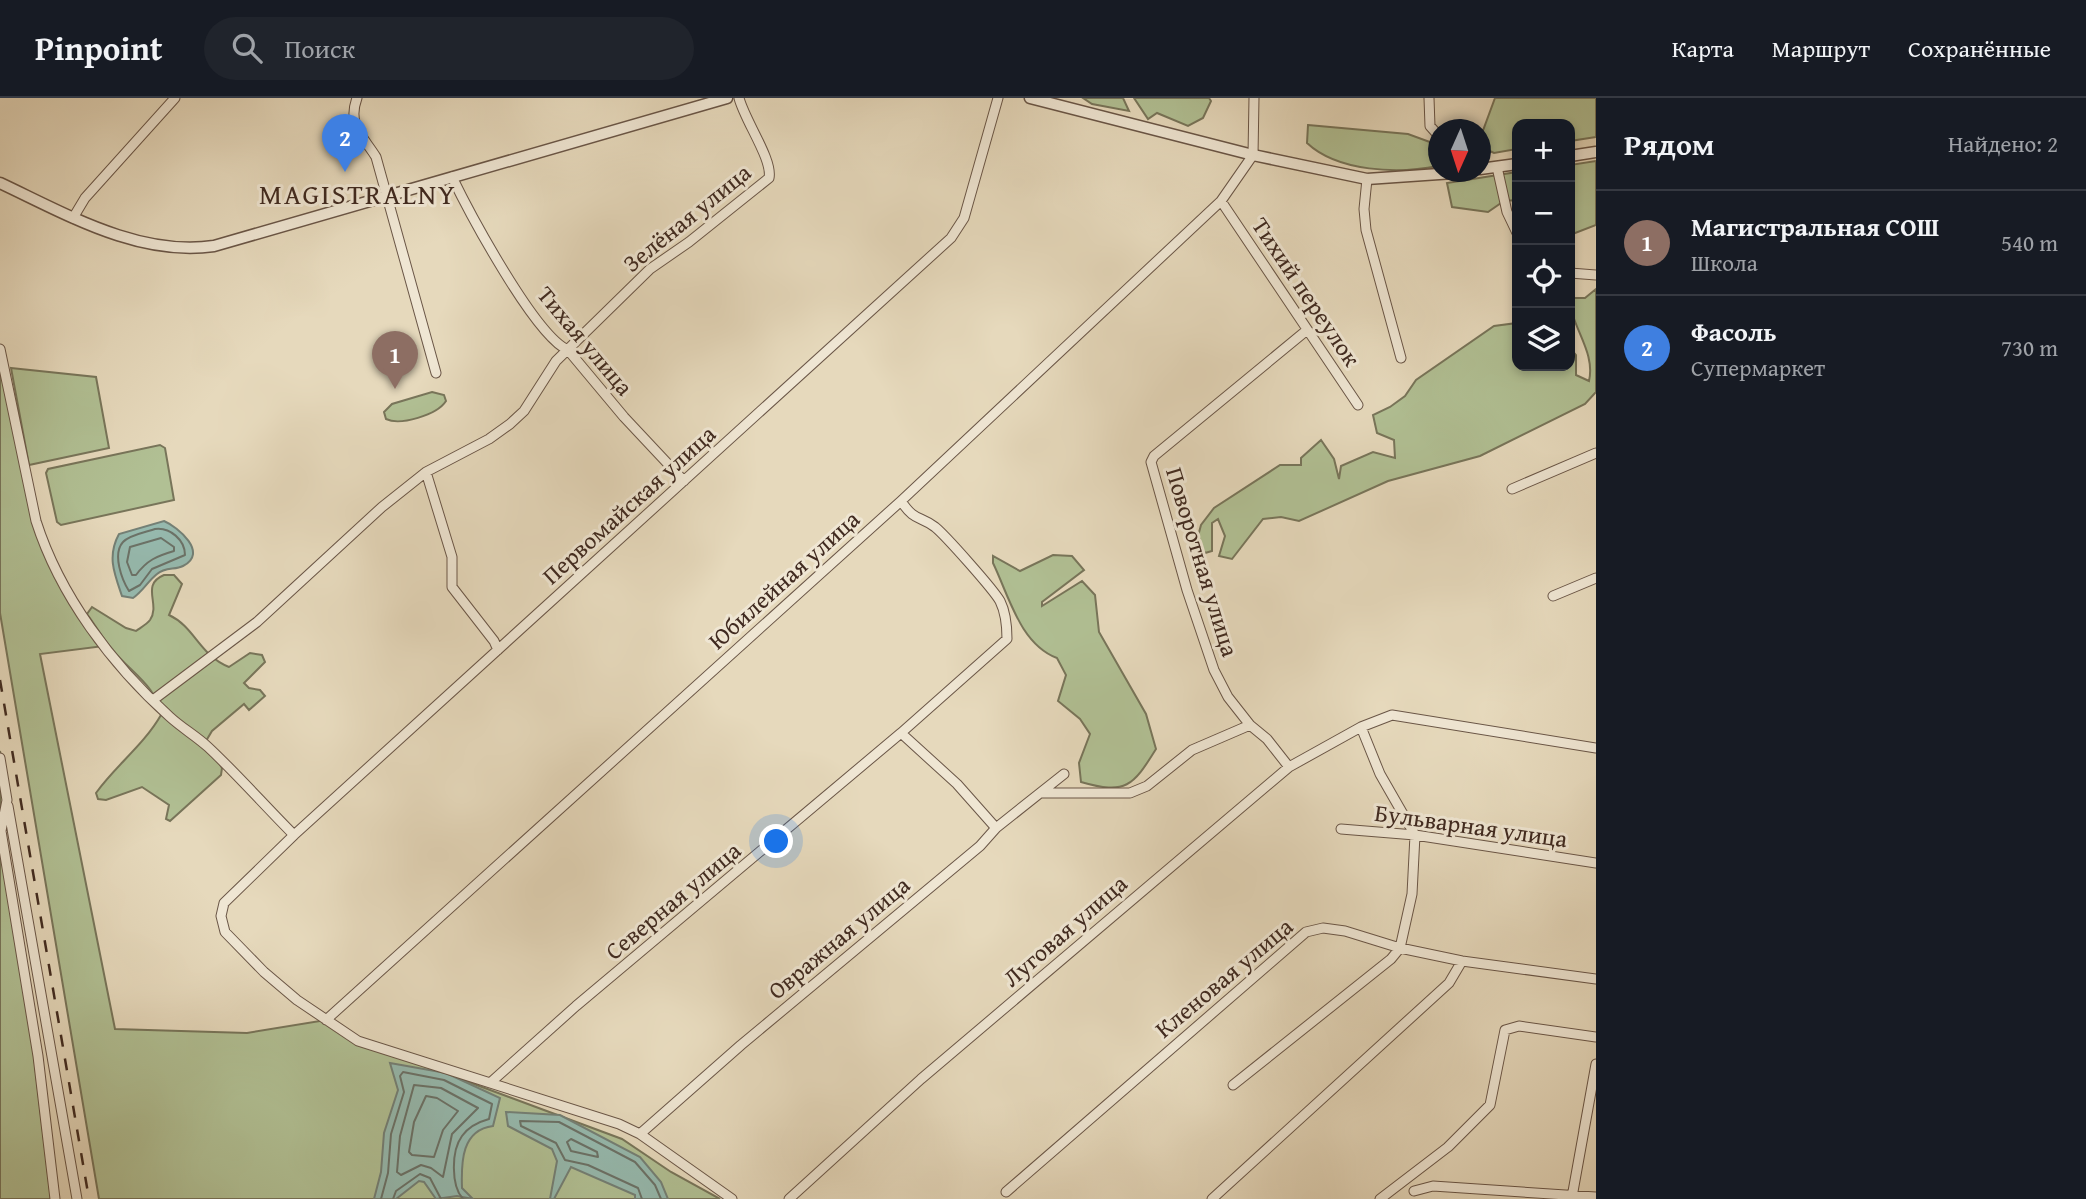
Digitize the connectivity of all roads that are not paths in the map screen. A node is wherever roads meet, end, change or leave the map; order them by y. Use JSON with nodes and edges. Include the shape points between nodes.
{"nodes":[{"id":1,"x":175,"y":98,"type":"edge"},
{"id":2,"x":357,"y":98,"type":"edge"},
{"id":3,"x":727,"y":98,"type":"edge"},
{"id":4,"x":739,"y":98,"type":"edge"},
{"id":5,"x":998,"y":98,"type":"edge"},
{"id":6,"x":1030,"y":98,"type":"edge"},
{"id":7,"x":1254,"y":98,"type":"edge"},
{"id":8,"x":1429,"y":98,"type":"edge"},
{"id":9,"x":1430,"y":119,"type":"edge"},
{"id":10,"x":1596,"y":152,"type":"edge"},
{"id":11,"x":1252,"y":155,"type":"junction"},
{"id":12,"x":1575,"y":155,"type":"edge"},
{"id":13,"x":1512,"y":165,"type":"edge"},
{"id":14,"x":1497,"y":167,"type":"junction"},
{"id":15,"x":1491,"y":168,"type":"edge"},
{"id":16,"x":1428,"y":175,"type":"edge"},
{"id":17,"x":452,"y":177,"type":"junction"},
{"id":18,"x":1367,"y":179,"type":"junction"},
{"id":19,"x":0,"y":183,"type":"edge"},
{"id":20,"x":389,"y":196,"type":"junction"},
{"id":21,"x":1221,"y":201,"type":"junction"},
{"id":22,"x":73,"y":218,"type":"junction"},
{"id":23,"x":1512,"y":222,"type":"edge"},
{"id":24,"x":1575,"y":273,"type":"edge"},
{"id":25,"x":1596,"y":275,"type":"edge"},
{"id":26,"x":1307,"y":330,"type":"junction"},
{"id":27,"x":0,"y":349,"type":"edge"},
{"id":28,"x":568,"y":349,"type":"junction"},
{"id":29,"x":1401,"y":358,"type":"dead end"},
{"id":30,"x":436,"y":373,"type":"dead end"},
{"id":31,"x":1358,"y":405,"type":"dead end"},
{"id":32,"x":1596,"y":453,"type":"edge"},
{"id":33,"x":426,"y":472,"type":"junction"},
{"id":34,"x":684,"y":481,"type":"junction"},
{"id":35,"x":1512,"y":489,"type":"dead end"},
{"id":36,"x":901,"y":501,"type":"junction"},
{"id":37,"x":1596,"y":578,"type":"edge"},
{"id":38,"x":1553,"y":596,"type":"dead end"},
{"id":39,"x":498,"y":650,"type":"junction"},
{"id":40,"x":153,"y":700,"type":"junction"},
{"id":41,"x":1250,"y":725,"type":"junction"},
{"id":42,"x":1361,"y":727,"type":"junction"},
{"id":43,"x":901,"y":733,"type":"junction"},
{"id":44,"x":1596,"y":748,"type":"edge"},
{"id":45,"x":0,"y":758,"type":"edge"},
{"id":46,"x":1289,"y":767,"type":"junction"},
{"id":47,"x":1064,"y":774,"type":"dead end"},
{"id":48,"x":1041,"y":793,"type":"junction"},
{"id":49,"x":7,"y":800,"type":"junction"},
{"id":50,"x":996,"y":828,"type":"junction"},
{"id":51,"x":1340,"y":829,"type":"dead end"},
{"id":52,"x":294,"y":835,"type":"junction"},
{"id":53,"x":1415,"y":835,"type":"junction"},
{"id":54,"x":1596,"y":863,"type":"edge"},
{"id":55,"x":9,"y":890,"type":"junction"},
{"id":56,"x":1,"y":897,"type":"edge"},
{"id":57,"x":1401,"y":948,"type":"junction"},
{"id":58,"x":1462,"y":961,"type":"junction"},
{"id":59,"x":1596,"y":979,"type":"edge"},
{"id":60,"x":327,"y":1020,"type":"junction"},
{"id":61,"x":1596,"y":1037,"type":"edge"},
{"id":62,"x":1596,"y":1064,"type":"edge"},
{"id":63,"x":490,"y":1083,"type":"junction"},
{"id":64,"x":1233,"y":1085,"type":"dead end"},
{"id":65,"x":1594,"y":1090,"type":"edge"},
{"id":66,"x":640,"y":1134,"type":"junction"},
{"id":67,"x":1405,"y":1180,"type":"junction"},
{"id":68,"x":1006,"y":1192,"type":"dead end"},
{"id":69,"x":1413,"y":1195,"type":"edge"},
{"id":70,"x":1572,"y":1197,"type":"edge"},
{"id":71,"x":1596,"y":1197,"type":"edge"},
{"id":72,"x":55,"y":1199,"type":"edge"},
{"id":73,"x":77,"y":1199,"type":"edge"},
{"id":74,"x":732,"y":1199,"type":"edge"},
{"id":75,"x":789,"y":1199,"type":"edge"},
{"id":76,"x":1212,"y":1199,"type":"edge"},
{"id":77,"x":1380,"y":1199,"type":"edge"}],
"edges":[{"from":1,"to":22,"type":"street","via":[[92,189]]},
{"from":2,"to":20,"type":"street","via":[[352,120],[376,157]]},
{"from":3,"to":17,"type":"street"},
{"from":4,"to":28,"type":"street","name":"Зелёная улица","via":[[770,167],[769,178],[650,269]]},
{"from":5,"to":34,"type":"street","name":"Первомайская улица","via":[[959,228]]},
{"from":6,"to":11,"type":"street"},
{"from":7,"to":11,"type":"street"},
{"from":8,"to":9,"type":"street"},
{"from":10,"to":12,"type":"street"},
{"from":11,"to":18,"type":"street"},
{"from":11,"to":21,"type":"street","name":"Юбилейная улица"},
{"from":13,"to":14,"type":"street"},
{"from":14,"to":15,"type":"street"},
{"from":14,"to":23,"type":"street"},
{"from":16,"to":18,"type":"street"},
{"from":17,"to":20,"type":"street"},
{"from":17,"to":28,"type":"street","name":"Тихая улица","via":[[536,320],[559,346]]},
{"from":18,"to":29,"type":"street","via":[[1366,230]]},
{"from":19,"to":22,"type":"street"},
{"from":20,"to":22,"type":"street","via":[[195,249],[142,242]]},
{"from":20,"to":30,"type":"street"},
{"from":21,"to":26,"type":"street","name":"Тихий переулок"},
{"from":21,"to":36,"type":"street","name":"Юбилейная улица"},
{"from":24,"to":25,"type":"street"},
{"from":26,"to":31,"type":"street","name":"Тихий переулок"},
{"from":26,"to":41,"type":"street","name":"Поворотная улица","via":[[1228,391],[1151,462],[1214,670]]},
{"from":27,"to":40,"type":"street","via":[[44,548],[104,646]]},
{"from":28,"to":33,"type":"street","via":[[510,424]]},
{"from":28,"to":34,"type":"street","name":"Тихая улица"},
{"from":32,"to":35,"type":"street"},
{"from":33,"to":39,"type":"street","via":[[452,557],[452,587]]},
{"from":33,"to":40,"type":"street","via":[[382,506],[257,622]]},
{"from":34,"to":39,"type":"street","name":"Первомайская улица"},
{"from":36,"to":43,"type":"street","name":"Северная улица","via":[[912,517],[933,525],[947,538],[1000,601],[1007,621],[1007,639]]},
{"from":36,"to":60,"type":"street","name":"Юбилейная улица"},
{"from":37,"to":38,"type":"street"},
{"from":39,"to":52,"type":"street","name":"Первомайская улица"},
{"from":40,"to":52,"type":"street"},
{"from":41,"to":46,"type":"street","name":"Поворотная улица","via":[[1268,738]]},
{"from":41,"to":48,"type":"street","via":[[1192,750],[1147,786],[1130,793]]},
{"from":42,"to":44,"type":"street","name":"Луговая улица","via":[[1384,716],[1408,716]]},
{"from":42,"to":46,"type":"street","name":"Луговая улица"},
{"from":42,"to":53,"type":"street","via":[[1380,774]]},
{"from":43,"to":50,"type":"street","via":[[957,784]]},
{"from":43,"to":63,"type":"street","name":"Северная улица"},
{"from":45,"to":49,"type":"street"},
{"from":46,"to":75,"type":"street","name":"Луговая улица","via":[[921,1079]]},
{"from":47,"to":48,"type":"street","name":"Овражная улица"},
{"from":48,"to":50,"type":"street","name":"Овражная улица"},
{"from":49,"to":55,"type":"street","via":[[1,831]]},
{"from":49,"to":73,"type":"street"},
{"from":50,"to":66,"type":"street","name":"Овражная улица"},
{"from":51,"to":53,"type":"street","name":"Бульварная улица"},
{"from":52,"to":60,"type":"street","name":"Первомайская улица","via":[[224,903],[221,916],[225,932],[264,972]]},
{"from":53,"to":54,"type":"street","name":"Бульварная улица"},
{"from":53,"to":57,"type":"street","via":[[1412,894]]},
{"from":55,"to":56,"type":"street"},
{"from":55,"to":72,"type":"street","via":[[38,1056]]},
{"from":57,"to":58,"type":"street","name":"Кленовая улица"},
{"from":57,"to":64,"type":"street"},
{"from":57,"to":68,"type":"street","name":"Кленовая улица","via":[[1345,931],[1323,928],[1306,932]]},
{"from":58,"to":59,"type":"street","name":"Кленовая улица"},
{"from":58,"to":76,"type":"street","via":[[1449,983]]},
{"from":60,"to":63,"type":"street","via":[[358,1041]]},
{"from":61,"to":67,"type":"street","via":[[1511,1026],[1503,1039],[1490,1105],[1448,1147]]},
{"from":62,"to":65,"type":"street"},
{"from":63,"to":66,"type":"street"},
{"from":65,"to":70,"type":"street"},
{"from":66,"to":74,"type":"street"},
{"from":67,"to":69,"type":"street"},
{"from":67,"to":77,"type":"street"},
{"from":69,"to":70,"type":"street","via":[[1433,1186]]},
{"from":70,"to":71,"type":"street"}]}
